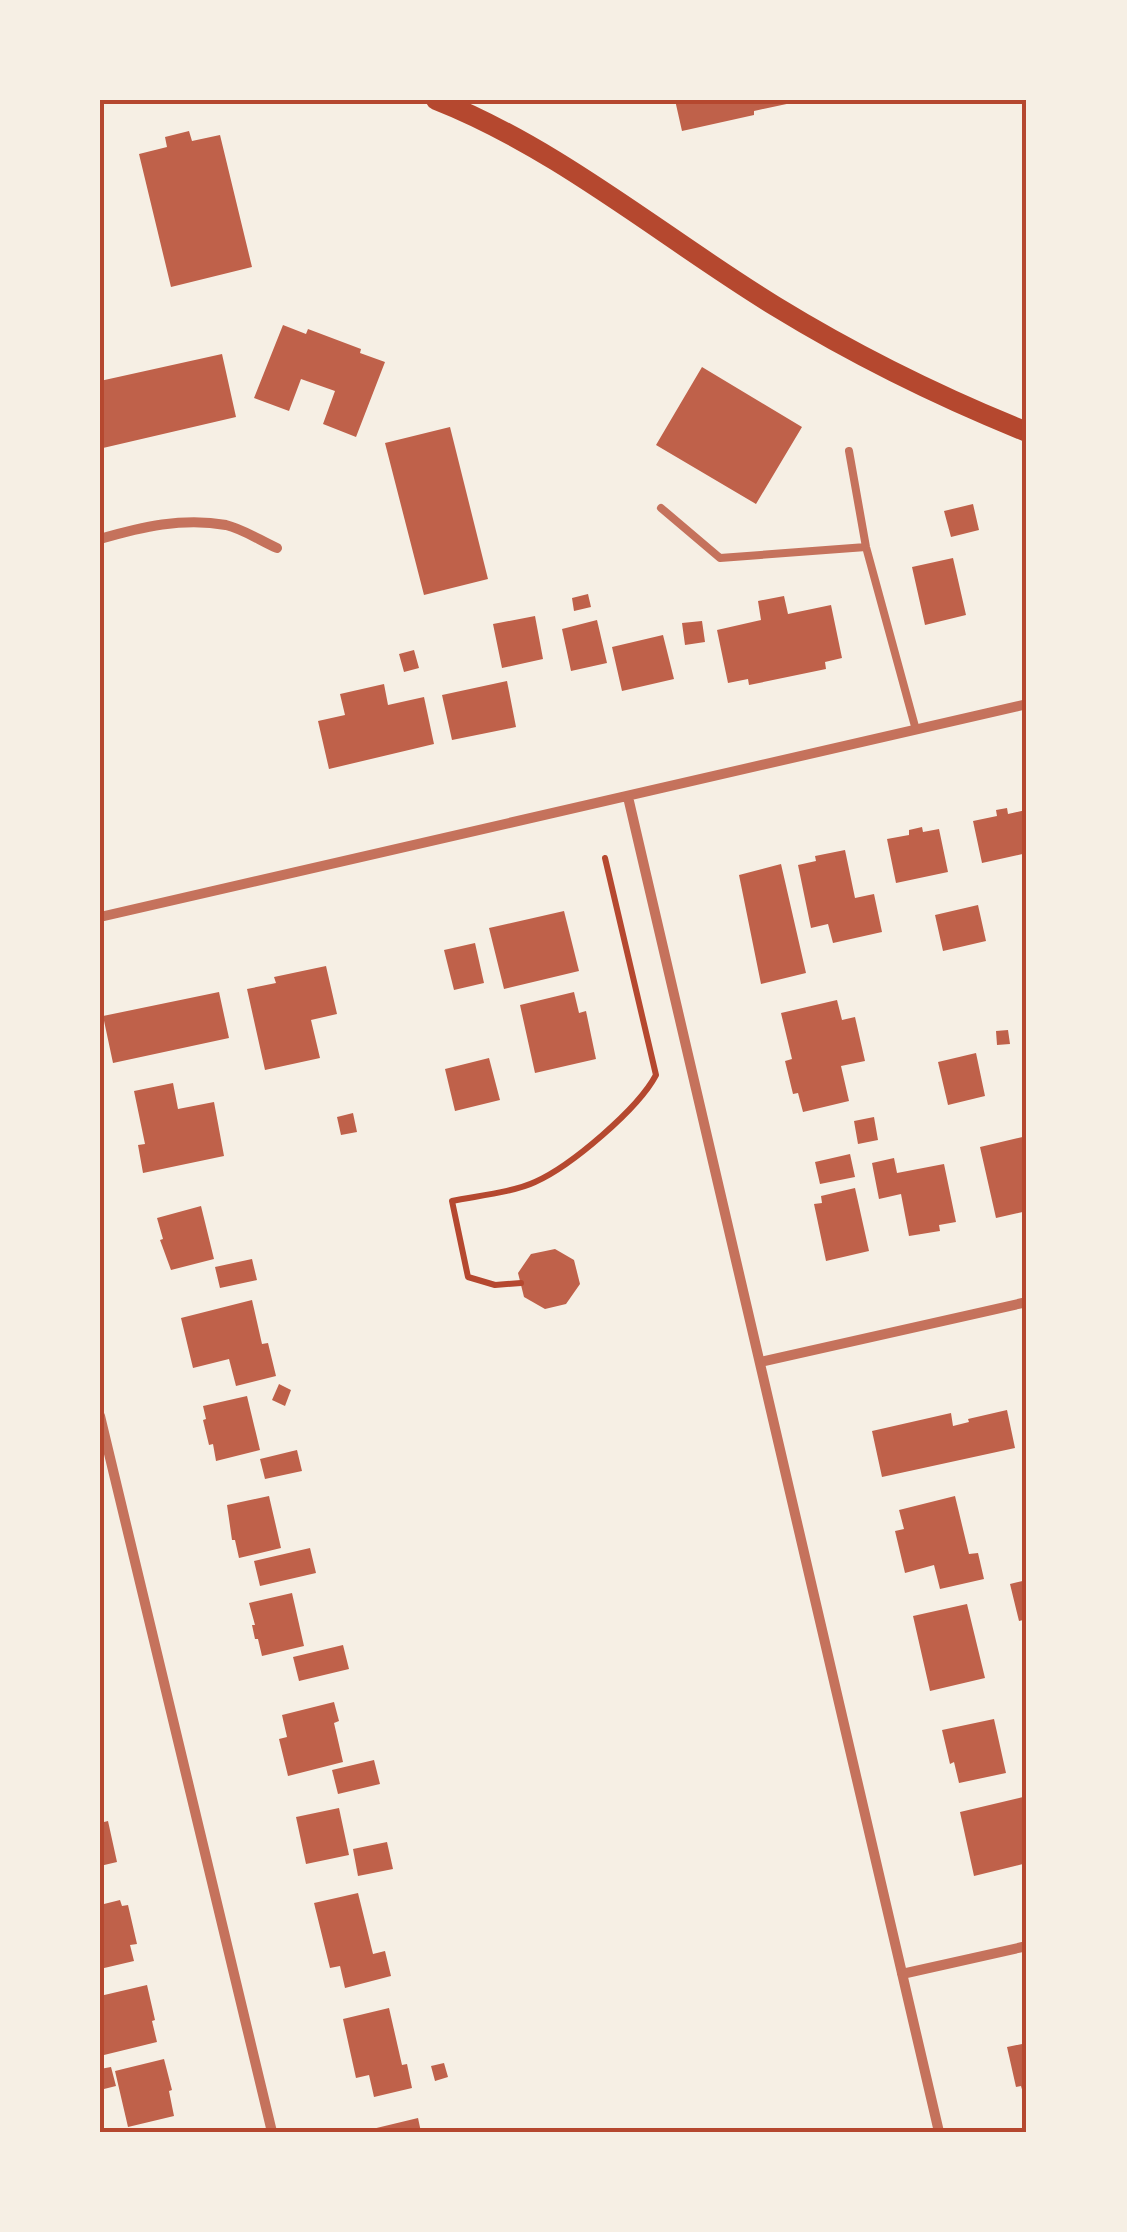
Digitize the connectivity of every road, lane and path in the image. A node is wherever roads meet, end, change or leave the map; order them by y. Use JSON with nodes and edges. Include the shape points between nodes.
{"nodes":[{"id":1,"x":436,"y":100,"type":"edge"},
{"id":2,"x":1027,"y":432,"type":"edge"},
{"id":3,"x":849,"y":451,"type":"dead end"},
{"id":4,"x":661,"y":508,"type":"dead end"},
{"id":5,"x":100,"y":538,"type":"edge"},
{"id":6,"x":866,"y":547,"type":"junction"},
{"id":7,"x":277,"y":548,"type":"dead end"},
{"id":8,"x":1027,"y":704,"type":"edge"},
{"id":9,"x":916,"y":730,"type":"junction"},
{"id":10,"x":628,"y":797,"type":"junction"},
{"id":11,"x":605,"y":858,"type":"dead end"},
{"id":12,"x":100,"y":917,"type":"edge"},
{"id":13,"x":520,"y":1283,"type":"dead end"},
{"id":14,"x":1027,"y":1302,"type":"edge"},
{"id":15,"x":760,"y":1362,"type":"junction"},
{"id":16,"x":100,"y":1416,"type":"edge"},
{"id":17,"x":1027,"y":1946,"type":"edge"},
{"id":18,"x":902,"y":1974,"type":"junction"},
{"id":19,"x":272,"y":2132,"type":"edge"},
{"id":20,"x":939,"y":2132,"type":"edge"}],
"edges":[{"from":1,"to":2,"type":"main road","via":[[542,154],[794,317],[884,367]]},
{"from":3,"to":6,"type":"lane"},
{"from":4,"to":6,"type":"lane","via":[[720,558]]},
{"from":5,"to":7,"type":"street","via":[[184,522],[228,526]]},
{"from":6,"to":9,"type":"lane"},
{"from":8,"to":9,"type":"street"},
{"from":9,"to":10,"type":"street"},
{"from":10,"to":12,"type":"street"},
{"from":10,"to":15,"type":"street"},
{"from":11,"to":13,"type":"path","via":[[656,1075],[647,1092],[561,1167],[534,1183],[452,1201],[468,1277]]},
{"from":14,"to":15,"type":"street"},
{"from":15,"to":18,"type":"street"},
{"from":16,"to":19,"type":"street"},
{"from":17,"to":18,"type":"street"},
{"from":18,"to":20,"type":"street"}]}
